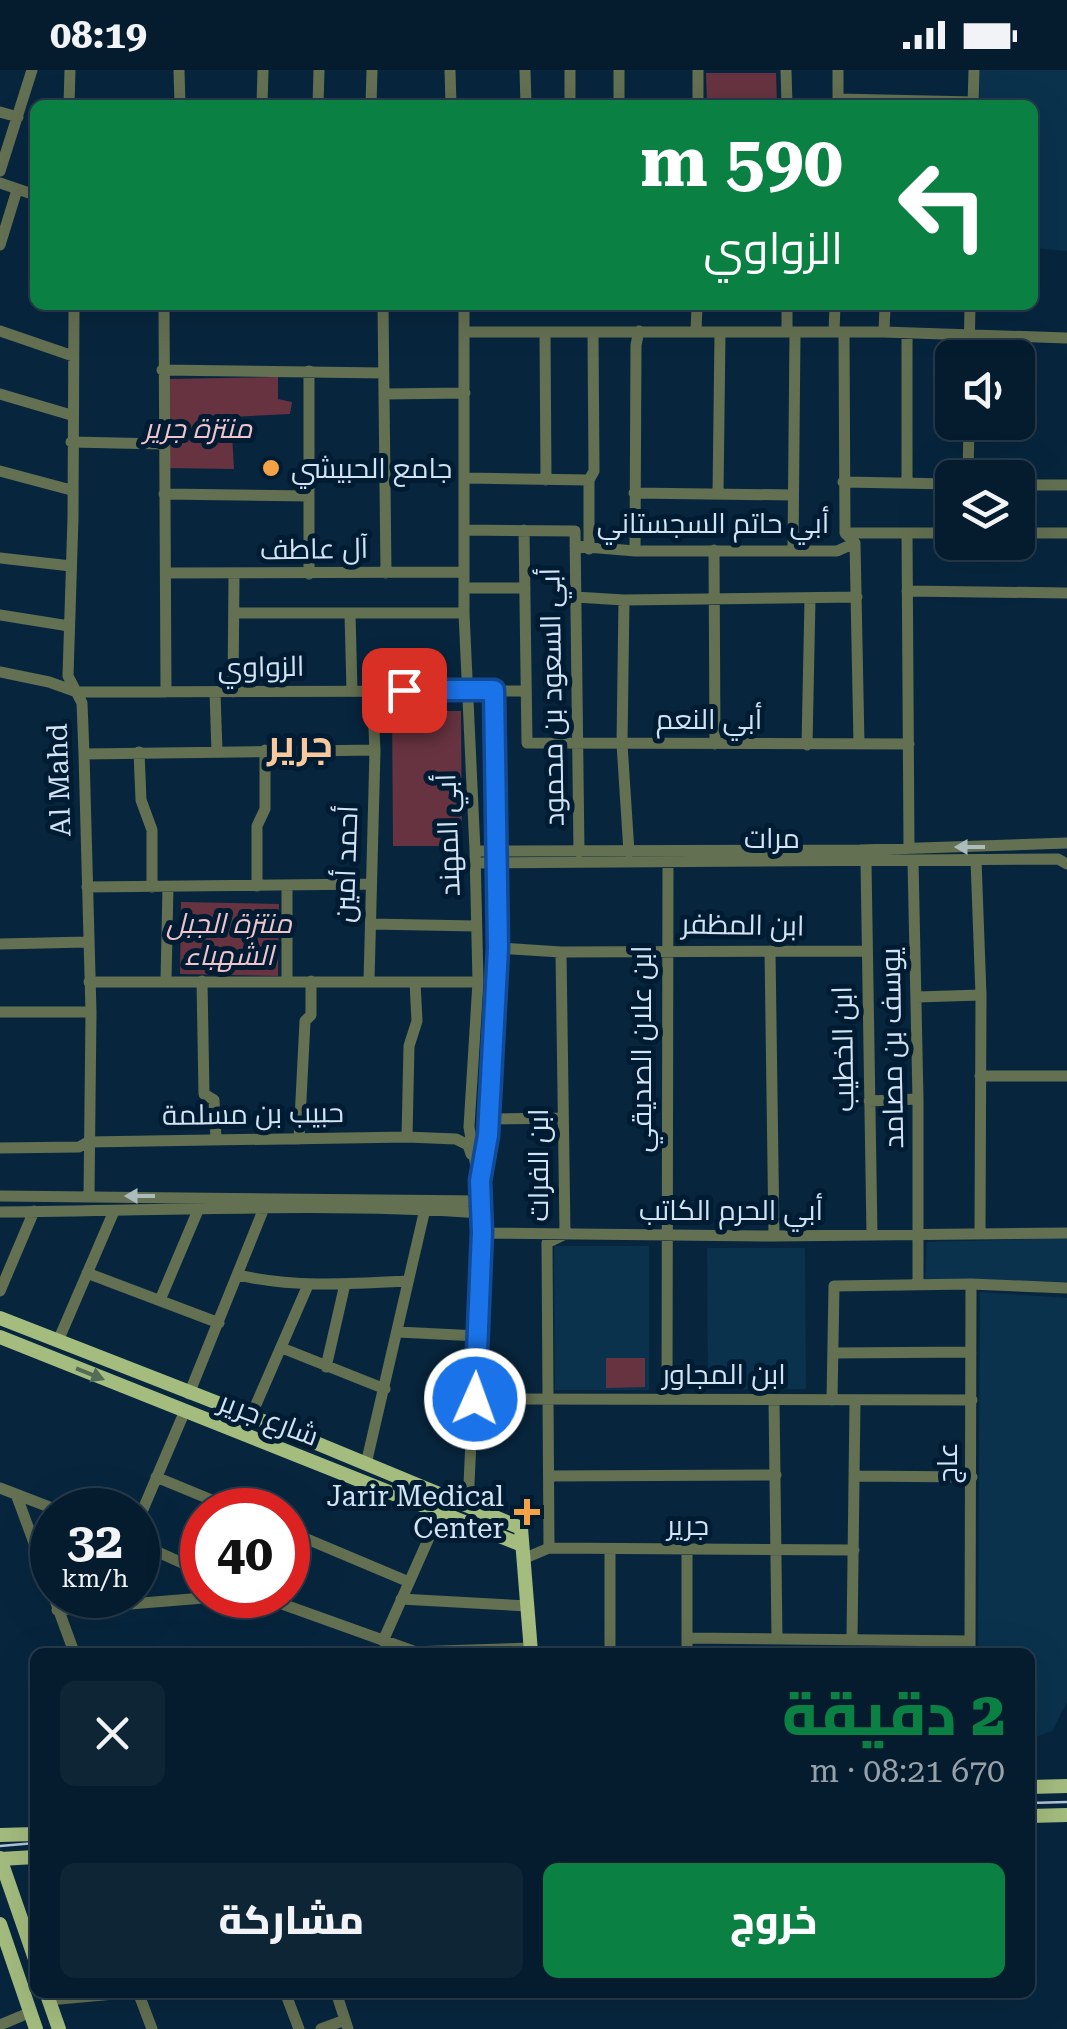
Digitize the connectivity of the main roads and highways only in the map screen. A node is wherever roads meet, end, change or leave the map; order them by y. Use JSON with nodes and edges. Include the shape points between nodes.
{"nodes":[{"id":1,"x":0,"y":1318,"type":"edge"},
{"id":2,"x":0,"y":1336,"type":"edge"},
{"id":3,"x":523,"y":1552,"type":"junction"},
{"id":4,"x":531,"y":1648,"type":"edge"},
{"id":5,"x":1067,"y":1786,"type":"edge"},
{"id":6,"x":1035,"y":1787,"type":"edge"},
{"id":7,"x":1067,"y":1815,"type":"edge"},
{"id":8,"x":1035,"y":1816,"type":"edge"},
{"id":9,"x":18,"y":1834,"type":"junction"},
{"id":10,"x":30,"y":1834,"type":"edge"},
{"id":11,"x":0,"y":1836,"type":"edge"},
{"id":12,"x":29,"y":1857,"type":"edge"},
{"id":13,"x":0,"y":1858,"type":"edge"},
{"id":14,"x":0,"y":1926,"type":"edge"},
{"id":15,"x":30,"y":1945,"type":"edge"},
{"id":16,"x":49,"y":1998,"type":"edge"},
{"id":17,"x":36,"y":2029,"type":"edge"},
{"id":18,"x":59,"y":2029,"type":"edge"}],
"edges":[{"from":1,"to":3,"type":"main road","name":"شارع جرير","via":[[520,1528]]},
{"from":2,"to":3,"type":"main road","name":"شارع جرير","one_way":true},
{"from":3,"to":4,"type":"main road"},
{"from":5,"to":6,"type":"main road"},
{"from":7,"to":8,"type":"main road"},
{"from":9,"to":10,"type":"main road"},
{"from":9,"to":11,"type":"main road"},
{"from":9,"to":12,"type":"main road","via":[[12,1852]]},
{"from":12,"to":13,"type":"main road"},
{"from":13,"to":15,"type":"main road"},
{"from":14,"to":17,"type":"main road"},
{"from":16,"to":18,"type":"main road"}]}
